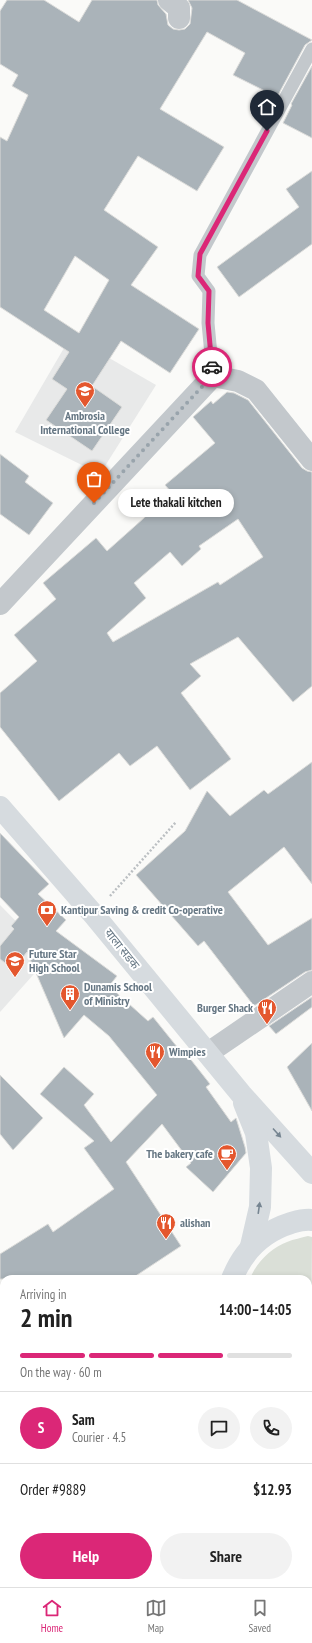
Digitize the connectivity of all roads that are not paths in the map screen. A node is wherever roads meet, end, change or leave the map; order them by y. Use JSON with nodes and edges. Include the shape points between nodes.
{"nodes":[{"id":1,"x":312,"y":48,"type":"edge"},
{"id":2,"x":212,"y":376,"type":"junction"},
{"id":3,"x":312,"y":460,"type":"edge"},
{"id":4,"x":0,"y":604,"type":"edge"},
{"id":5,"x":0,"y":807,"type":"edge"},
{"id":6,"x":312,"y":982,"type":"edge"},
{"id":7,"x":208,"y":1053,"type":"junction"},
{"id":8,"x":241,"y":1094,"type":"junction"},
{"id":9,"x":312,"y":1173,"type":"edge"},
{"id":10,"x":312,"y":1220,"type":"edge"},
{"id":11,"x":251,"y":1246,"type":"junction"},
{"id":12,"x":235,"y":1272,"type":"edge"}],
"edges":[{"from":1,"to":2,"type":"lane","via":[[200,254],[198,276],[209,291],[208,323]]},
{"from":2,"to":3,"type":"street","via":[[238,381],[256,390]]},
{"from":2,"to":4,"type":"street"},
{"from":5,"to":7,"type":"main road","name":"याला सडक","via":[[94,915]]},
{"from":6,"to":7,"type":"street"},
{"from":7,"to":8,"type":"main road","name":"याला सडक"},
{"from":8,"to":9,"type":"main road","one_way":true},
{"from":11,"to":8,"type":"main road","one_way":true,"via":[[260,1207],[261,1168],[256,1133]]},
{"from":10,"to":11,"type":"main road","via":[[306,1219],[276,1228]]},
{"from":11,"to":12,"type":"main road"}]}
